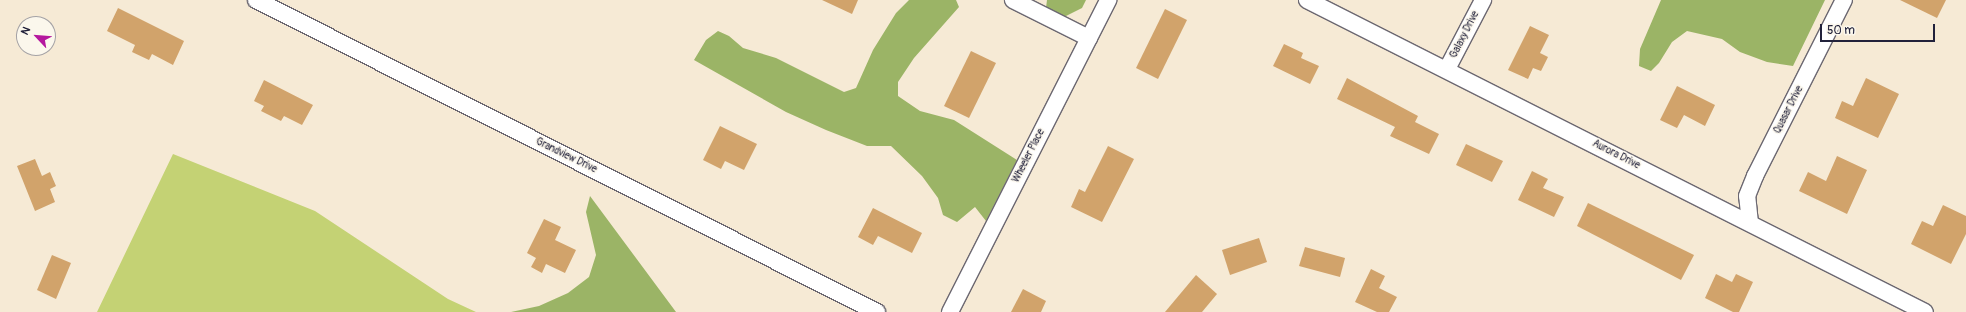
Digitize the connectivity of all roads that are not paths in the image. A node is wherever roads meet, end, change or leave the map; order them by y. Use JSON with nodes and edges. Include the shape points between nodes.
{"nodes":[{"id":1,"x":256,"y":0,"type":"edge"},
{"id":2,"x":1013,"y":0,"type":"edge"},
{"id":3,"x":1108,"y":0,"type":"edge"},
{"id":4,"x":1307,"y":0,"type":"edge"},
{"id":5,"x":1483,"y":0,"type":"edge"},
{"id":6,"x":1844,"y":0,"type":"edge"},
{"id":7,"x":1089,"y":38,"type":"junction"},
{"id":8,"x":1447,"y":70,"type":"junction"},
{"id":9,"x":1750,"y":223,"type":"junction"},
{"id":10,"x":877,"y":312,"type":"edge"},
{"id":11,"x":950,"y":312,"type":"edge"},
{"id":12,"x":1925,"y":312,"type":"edge"}],
"edges":[{"from":1,"to":10,"type":"street","name":"Grandview Drive"},
{"from":2,"to":7,"type":"street"},
{"from":3,"to":7,"type":"street","name":"Wheeler Place"},
{"from":4,"to":8,"type":"street","name":"Aurora Drive"},
{"from":5,"to":8,"type":"street","name":"Galaxy Drive"},
{"from":6,"to":9,"type":"street","name":"Quasar Drive","via":[[1747,196]]},
{"from":7,"to":11,"type":"street","name":"Wheeler Place"},
{"from":8,"to":9,"type":"street","name":"Aurora Drive"},
{"from":9,"to":12,"type":"street","name":"Aurora Drive"}]}
